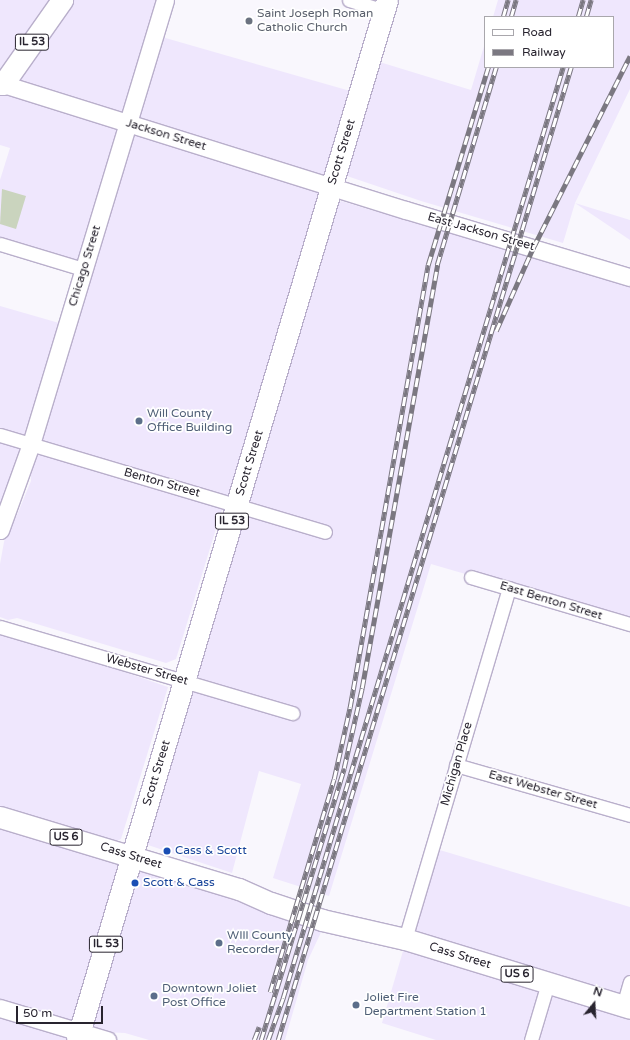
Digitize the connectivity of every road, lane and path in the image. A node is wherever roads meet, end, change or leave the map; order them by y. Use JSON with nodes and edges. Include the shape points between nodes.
{"nodes":[{"id":1,"x":62,"y":0,"type":"edge"},
{"id":2,"x":165,"y":0,"type":"edge"},
{"id":3,"x":349,"y":0,"type":"edge"},
{"id":4,"x":386,"y":6,"type":"edge"},
{"id":5,"x":1,"y":84,"type":"edge"},
{"id":6,"x":127,"y":123,"type":"junction"},
{"id":7,"x":332,"y":186,"type":"junction"},
{"id":8,"x":0,"y":244,"type":"edge"},
{"id":9,"x":83,"y":269,"type":"junction"},
{"id":10,"x":630,"y":277,"type":"edge"},
{"id":11,"x":0,"y":435,"type":"edge"},
{"id":12,"x":31,"y":444,"type":"junction"},
{"id":13,"x":237,"y":505,"type":"junction"},
{"id":14,"x":0,"y":530,"type":"edge"},
{"id":15,"x":325,"y":532,"type":"dead end"},
{"id":16,"x":472,"y":577,"type":"dead end"},
{"id":17,"x":509,"y":588,"type":"junction"},
{"id":18,"x":630,"y":624,"type":"edge"},
{"id":19,"x":0,"y":627,"type":"edge"},
{"id":20,"x":185,"y":681,"type":"junction"},
{"id":21,"x":293,"y":713,"type":"dead end"},
{"id":22,"x":456,"y":765,"type":"junction"},
{"id":23,"x":630,"y":815,"type":"edge"},
{"id":24,"x":0,"y":817,"type":"edge"},
{"id":25,"x":132,"y":856,"type":"junction"},
{"id":26,"x":405,"y":939,"type":"junction"},
{"id":27,"x":630,"y":982,"type":"edge"},
{"id":28,"x":548,"y":983,"type":"junction"},
{"id":29,"x":626,"y":1007,"type":"edge"},
{"id":30,"x":0,"y":1008,"type":"edge"},
{"id":31,"x":79,"y":1036,"type":"edge"},
{"id":32,"x":107,"y":1040,"type":"edge"},
{"id":33,"x":531,"y":1040,"type":"edge"}],
"edges":[{"from":1,"to":5,"type":"main road","number":"IL 53"},
{"from":2,"to":6,"type":"street","name":"Chicago Street"},
{"from":3,"to":4,"type":"street"},
{"from":4,"to":7,"type":"main road","name":"Scott Street"},
{"from":5,"to":6,"type":"street","name":"Jackson Street"},
{"from":6,"to":7,"type":"street","name":"Jackson Street"},
{"from":6,"to":9,"type":"street","name":"Chicago Street"},
{"from":7,"to":10,"type":"street","name":"East Jackson Street"},
{"from":7,"to":13,"type":"main road","name":"Scott Street","number":"IL 53"},
{"from":8,"to":9,"type":"street"},
{"from":9,"to":12,"type":"street","name":"Chicago Street"},
{"from":11,"to":12,"type":"street","name":"Benton Street"},
{"from":12,"to":13,"type":"street","name":"Benton Street"},
{"from":12,"to":14,"type":"street","name":"Chicago Street"},
{"from":13,"to":15,"type":"street","name":"Benton Street"},
{"from":13,"to":20,"type":"main road","name":"Scott Street","number":"IL 53"},
{"from":16,"to":17,"type":"street","name":"East Benton Street"},
{"from":17,"to":18,"type":"street","name":"East Benton Street"},
{"from":17,"to":22,"type":"street","name":"Michigan Place"},
{"from":19,"to":20,"type":"street","name":"Webster Street"},
{"from":20,"to":21,"type":"street","name":"Webster Street"},
{"from":20,"to":25,"type":"main road","name":"Scott Street","number":"IL 53"},
{"from":22,"to":23,"type":"street","name":"East Webster Street"},
{"from":22,"to":26,"type":"street","name":"Michigan Place"},
{"from":24,"to":25,"type":"main road","name":"Cass Street","number":"US 6"},
{"from":25,"to":26,"type":"main road","name":"Cass Street","number":"US 6","via":[[239,888],[271,903],[315,918]]},
{"from":25,"to":31,"type":"main road","name":"Scott Street","number":"IL 53"},
{"from":26,"to":28,"type":"main road","name":"Cass Street","number":"US 6"},
{"from":27,"to":29,"type":"street"},
{"from":28,"to":29,"type":"main road","name":"Cass Street","number":"US 6"},
{"from":28,"to":33,"type":"street"},
{"from":30,"to":31,"type":"street"},
{"from":31,"to":32,"type":"street"}]}
